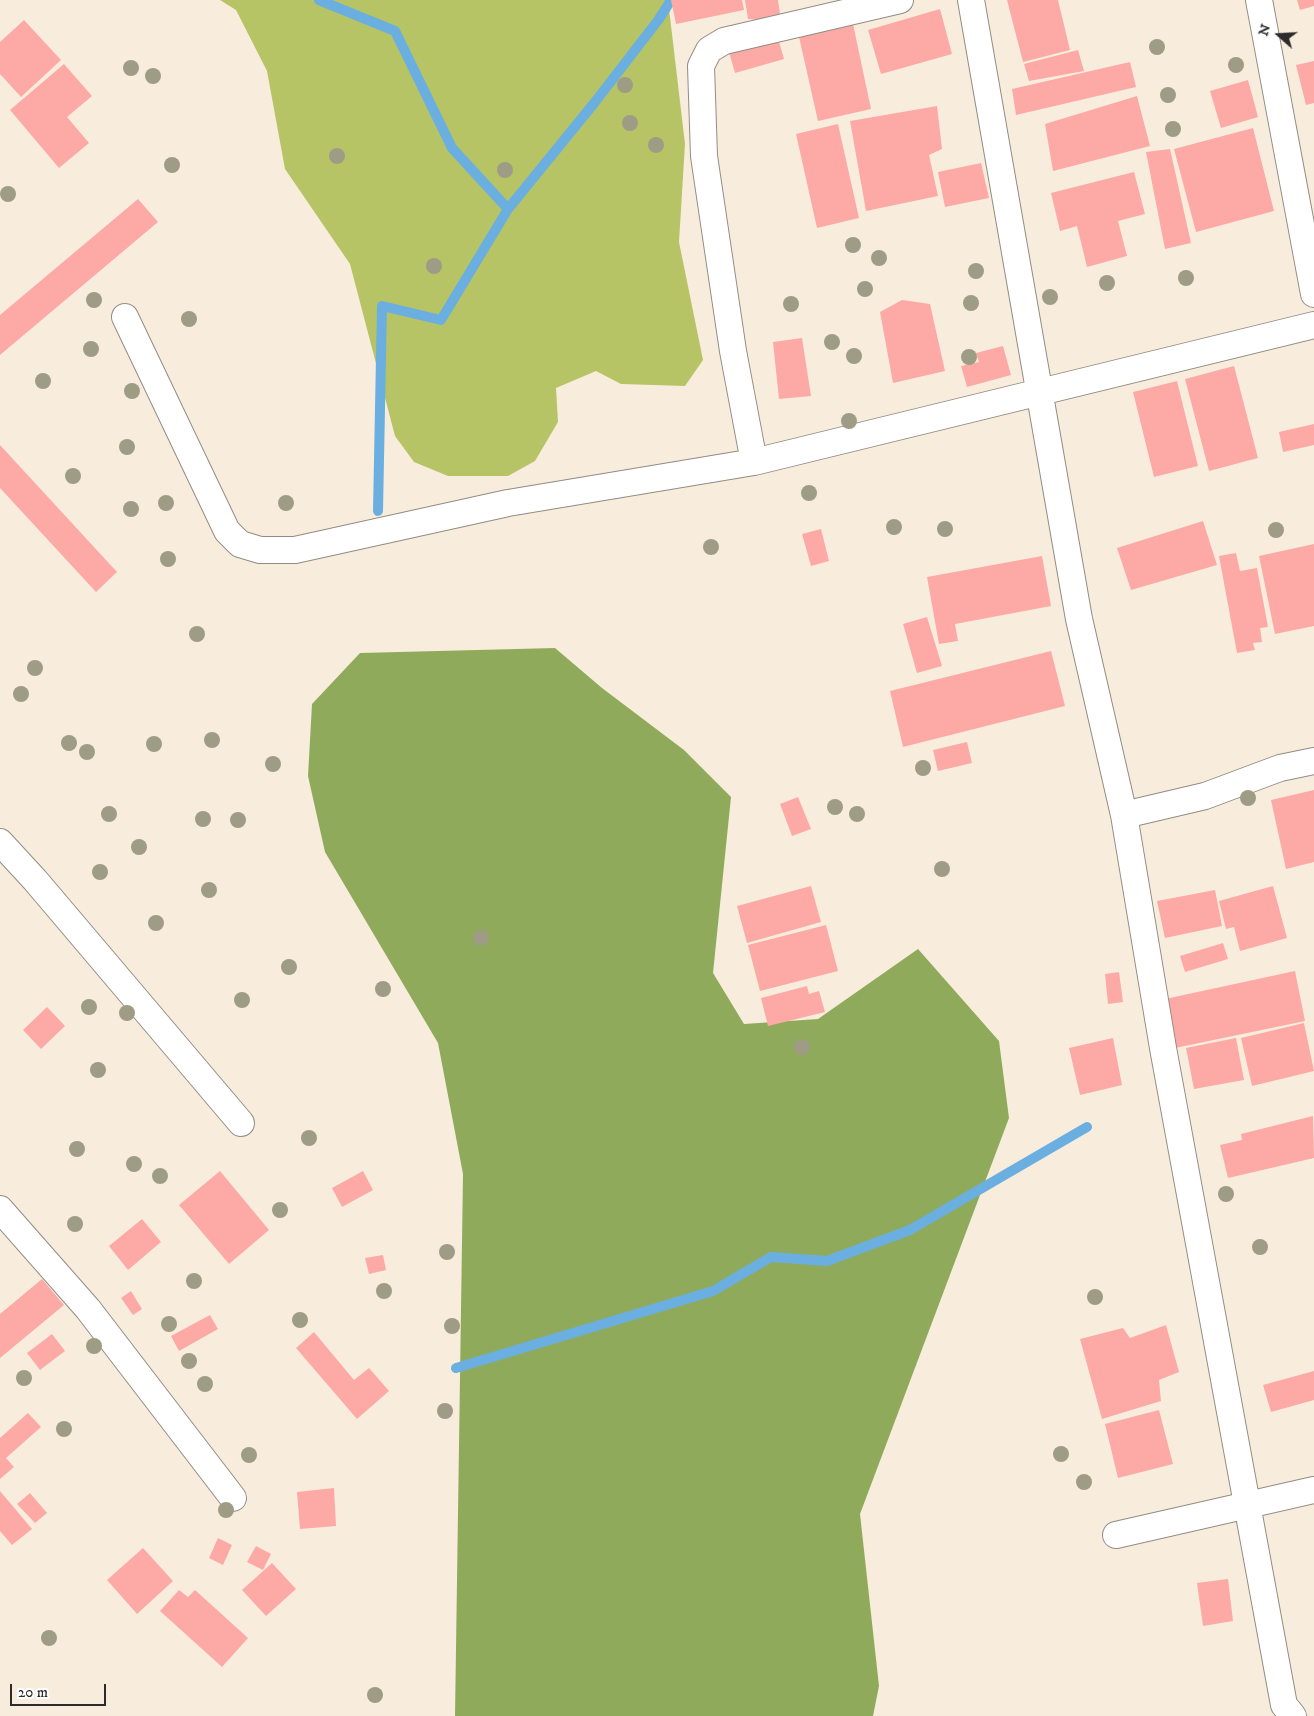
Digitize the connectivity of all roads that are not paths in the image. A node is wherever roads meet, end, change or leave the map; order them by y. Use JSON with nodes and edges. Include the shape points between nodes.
{"nodes":[{"id":1,"x":900,"y":0,"type":"edge"},
{"id":2,"x":970,"y":0,"type":"edge"},
{"id":3,"x":1258,"y":0,"type":"edge"},
{"id":4,"x":1314,"y":294,"type":"edge"},
{"id":5,"x":125,"y":317,"type":"dead end"},
{"id":6,"x":1314,"y":325,"type":"edge"},
{"id":7,"x":1040,"y":391,"type":"junction"},
{"id":8,"x":754,"y":462,"type":"junction"},
{"id":9,"x":1314,"y":761,"type":"edge"},
{"id":10,"x":1124,"y":815,"type":"junction"},
{"id":11,"x":0,"y":842,"type":"edge"},
{"id":12,"x":240,"y":1123,"type":"dead end"},
{"id":13,"x":0,"y":1209,"type":"edge"},
{"id":14,"x":1314,"y":1490,"type":"edge"},
{"id":15,"x":233,"y":1498,"type":"dead end"},
{"id":16,"x":1248,"y":1505,"type":"junction"},
{"id":17,"x":1116,"y":1536,"type":"dead end"},
{"id":18,"x":1293,"y":1716,"type":"edge"}],
"edges":[{"from":1,"to":8,"type":"street","via":[[724,41],[709,50],[701,66],[704,156],[733,351]]},
{"from":2,"to":7,"type":"street"},
{"from":3,"to":4,"type":"street"},
{"from":5,"to":8,"type":"street","via":[[227,531],[240,544],[260,550],[296,550],[508,503]]},
{"from":6,"to":7,"type":"street"},
{"from":7,"to":8,"type":"street"},
{"from":7,"to":10,"type":"street","via":[[1078,619]]},
{"from":9,"to":10,"type":"street","via":[[1280,768],[1205,796]]},
{"from":10,"to":16,"type":"street","via":[[1162,1048]]},
{"from":11,"to":12,"type":"street"},
{"from":13,"to":15,"type":"street","via":[[88,1309]]},
{"from":14,"to":16,"type":"street"},
{"from":16,"to":17,"type":"street"},
{"from":16,"to":18,"type":"street","via":[[1284,1705]]}]}
